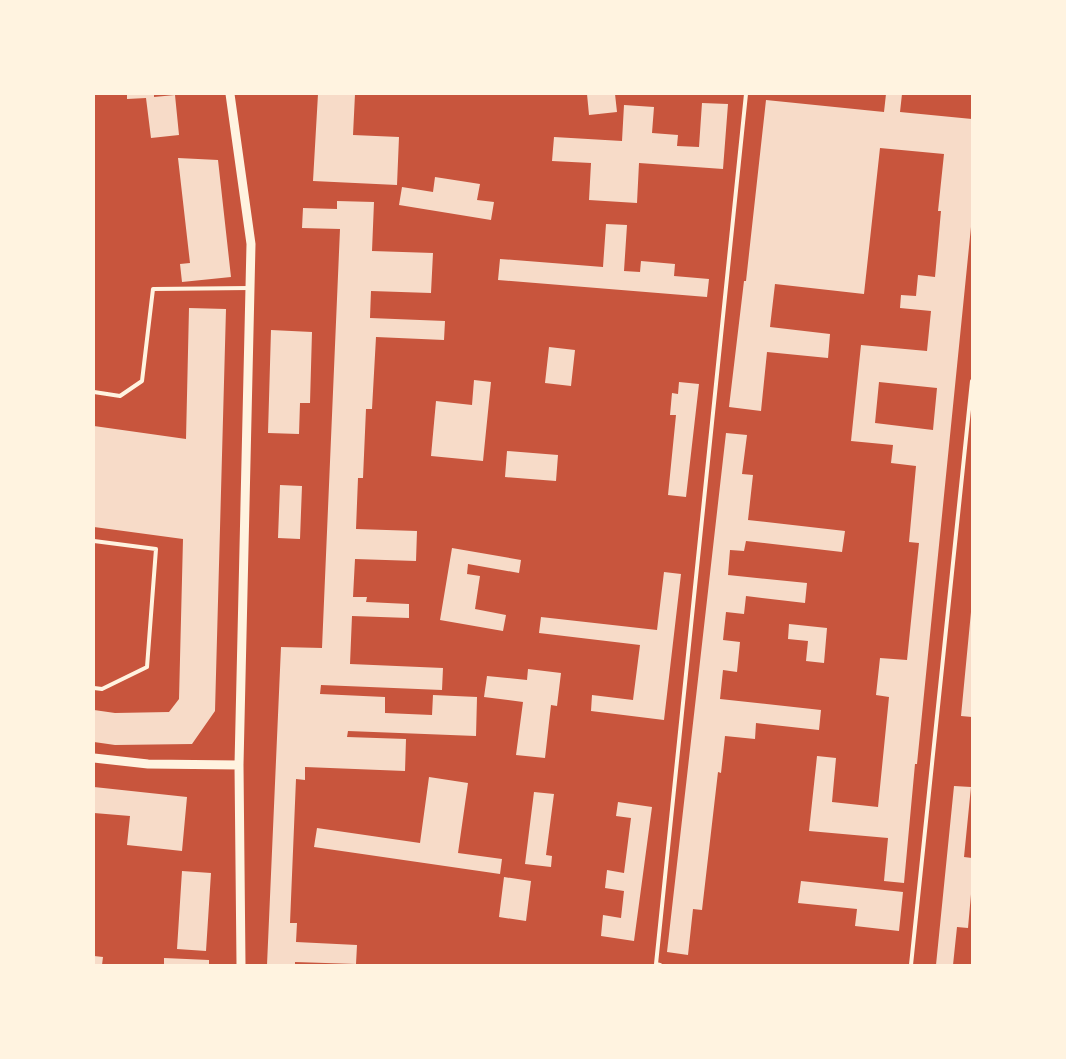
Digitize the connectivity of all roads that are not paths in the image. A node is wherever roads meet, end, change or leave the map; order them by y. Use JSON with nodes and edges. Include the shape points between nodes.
{"nodes":[{"id":1,"x":230,"y":94,"type":"edge"},
{"id":2,"x":746,"y":94,"type":"edge"},
{"id":3,"x":250,"y":288,"type":"junction"},
{"id":4,"x":972,"y":381,"type":"edge"},
{"id":5,"x":94,"y":392,"type":"edge"},
{"id":6,"x":94,"y":541,"type":"edge"},
{"id":7,"x":94,"y":688,"type":"edge"},
{"id":8,"x":94,"y":758,"type":"edge"},
{"id":9,"x":239,"y":765,"type":"junction"},
{"id":10,"x":241,"y":965,"type":"edge"},
{"id":11,"x":660,"y":965,"type":"edge"},
{"id":12,"x":911,"y":965,"type":"edge"}],
"edges":[{"from":1,"to":3,"type":"street","via":[[251,244]]},
{"from":2,"to":11,"type":"lane","via":[[656,964]]},
{"from":3,"to":5,"type":"lane","via":[[153,289],[142,381],[120,396]]},
{"from":3,"to":9,"type":"street"},
{"from":4,"to":12,"type":"lane"},
{"from":6,"to":7,"type":"lane","via":[[156,549],[147,667],[102,689]]},
{"from":8,"to":9,"type":"street","via":[[148,764]]},
{"from":9,"to":10,"type":"street"}]}
